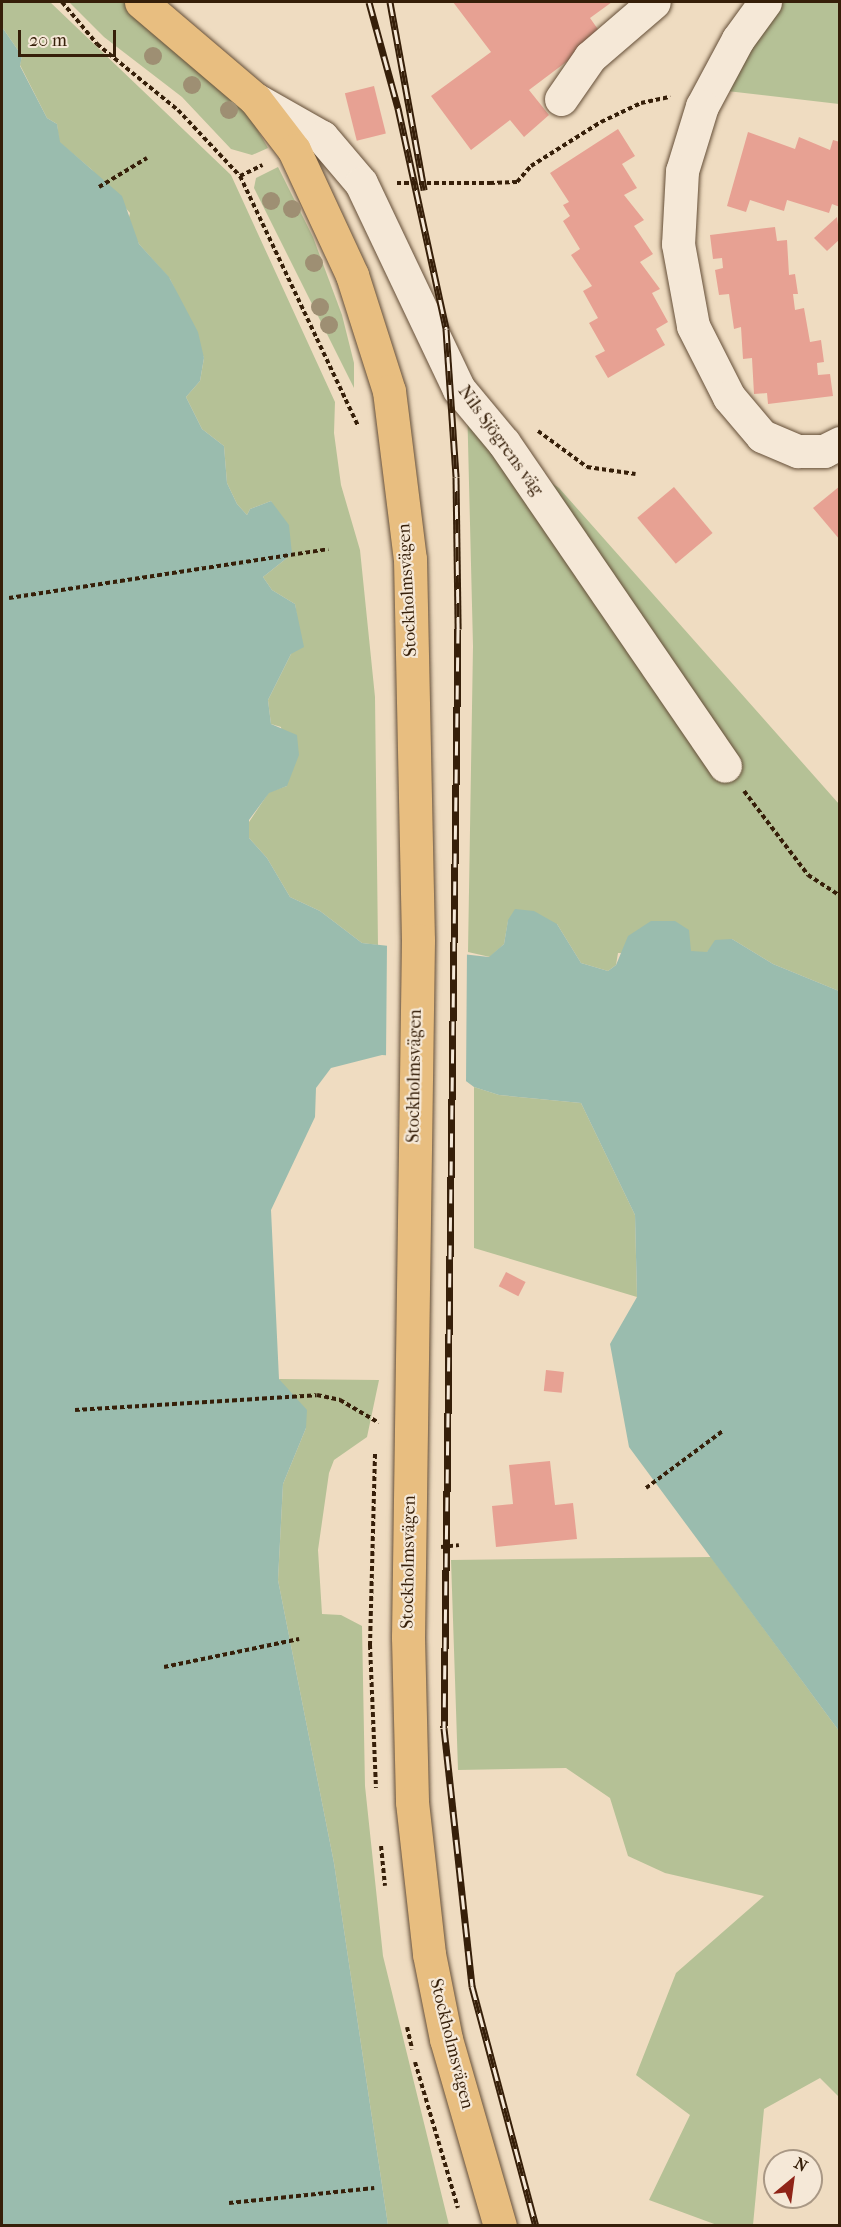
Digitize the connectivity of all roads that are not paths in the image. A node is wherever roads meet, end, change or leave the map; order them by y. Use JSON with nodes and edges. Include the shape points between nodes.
{"nodes":[{"id":1,"x":141,"y":2,"type":"edge"},
{"id":2,"x":654,"y":2,"type":"edge"},
{"id":3,"x":765,"y":2,"type":"edge"},
{"id":4,"x":255,"y":99,"type":"junction"},
{"id":5,"x":561,"y":99,"type":"dead end"},
{"id":6,"x":840,"y":443,"type":"edge"},
{"id":7,"x":725,"y":766,"type":"road end"},
{"id":8,"x":500,"y":2226,"type":"edge"}],
"edges":[{"from":1,"to":4,"type":"main road","name":"Stockholmsvägen"},
{"from":2,"to":5,"type":"street","via":[[590,57]]},
{"from":3,"to":6,"type":"street","via":[[738,39],[702,106],[682,171],[678,244],[693,326],[729,397],[762,436],[798,452],[824,451]]},
{"from":4,"to":7,"type":"street","name":"Nils Sjögrens väg","via":[[322,137],[361,183],[459,389],[504,443]]},
{"from":4,"to":8,"type":"main road","name":"Stockholmsvägen","via":[[294,150],[352,275],[389,391],[410,559],[418,940],[408,1626],[412,1802],[429,1954],[446,2039]]}]}
